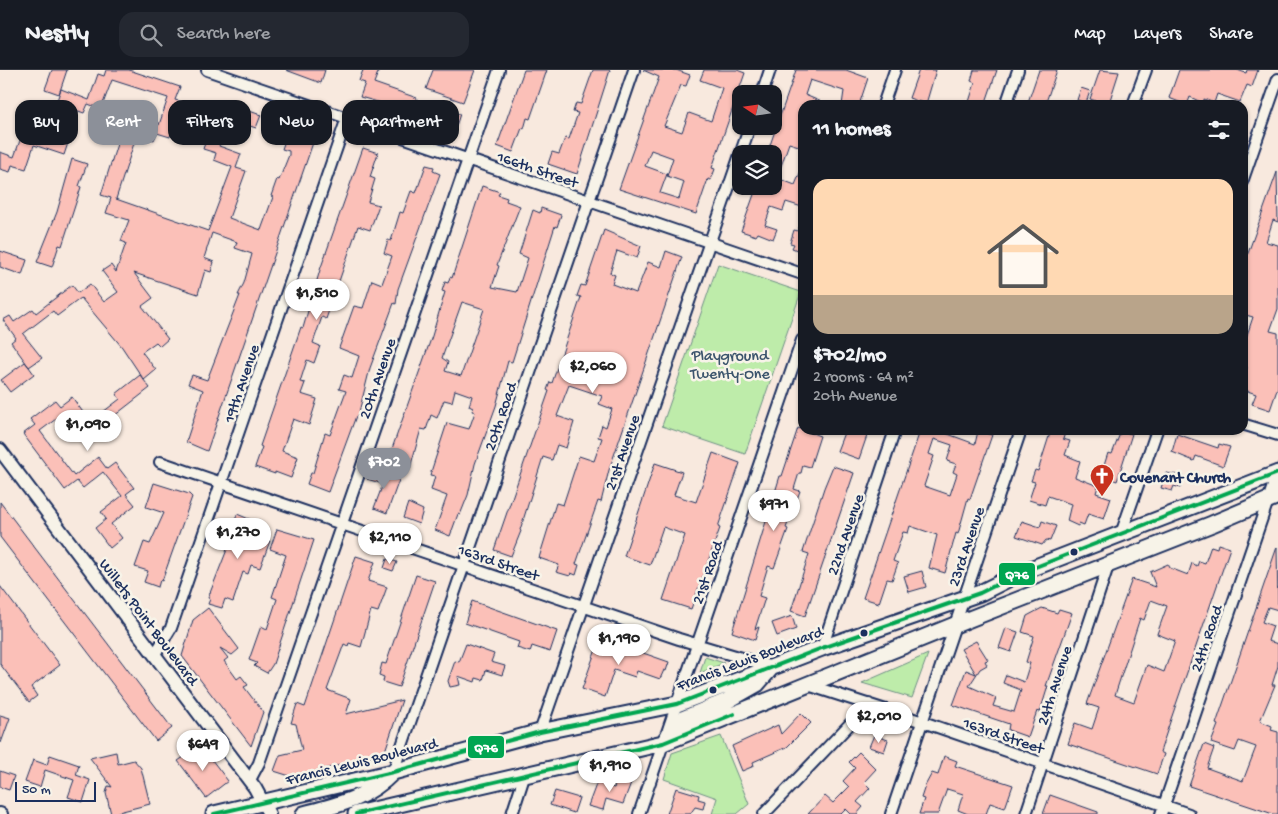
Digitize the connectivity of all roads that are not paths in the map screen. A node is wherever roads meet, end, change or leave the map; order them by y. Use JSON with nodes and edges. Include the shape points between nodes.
{"nodes":[{"id":1,"x":207,"y":70,"type":"edge"},
{"id":2,"x":499,"y":70,"type":"edge"},
{"id":3,"x":634,"y":70,"type":"edge"},
{"id":4,"x":770,"y":70,"type":"edge"},
{"id":5,"x":895,"y":70,"type":"edge"},
{"id":6,"x":1018,"y":70,"type":"edge"},
{"id":7,"x":1146,"y":70,"type":"edge"},
{"id":8,"x":1278,"y":79,"type":"edge"},
{"id":9,"x":765,"y":85,"type":"edge"},
{"id":10,"x":885,"y":100,"type":"edge"},
{"id":11,"x":1008,"y":100,"type":"edge"},
{"id":12,"x":1136,"y":100,"type":"edge"},
{"id":13,"x":342,"y":116,"type":"edge"},
{"id":14,"x":342,"y":132,"type":"edge"},
{"id":15,"x":747,"y":135,"type":"edge"},
{"id":16,"x":425,"y":145,"type":"edge"},
{"id":17,"x":468,"y":160,"type":"junction"},
{"id":18,"x":1248,"y":165,"type":"edge"},
{"id":19,"x":589,"y":201,"type":"junction"},
{"id":20,"x":711,"y":243,"type":"junction"},
{"id":21,"x":798,"y":273,"type":"edge"},
{"id":22,"x":798,"y":352,"type":"edge"},
{"id":23,"x":1248,"y":426,"type":"edge"},
{"id":24,"x":893,"y":435,"type":"edge"},
{"id":25,"x":1019,"y":435,"type":"edge"},
{"id":26,"x":1155,"y":435,"type":"edge"},
{"id":27,"x":1278,"y":435,"type":"edge"},
{"id":28,"x":0,"y":450,"type":"edge"},
{"id":29,"x":160,"y":462,"type":"dead end"},
{"id":30,"x":1278,"y":473,"type":"edge"},
{"id":31,"x":221,"y":483,"type":"junction"},
{"id":32,"x":1273,"y":498,"type":"edge"},
{"id":33,"x":341,"y":524,"type":"junction"},
{"id":34,"x":1121,"y":534,"type":"junction"},
{"id":35,"x":464,"y":565,"type":"junction"},
{"id":36,"x":1108,"y":566,"type":"junction"},
{"id":37,"x":963,"y":599,"type":"junction"},
{"id":38,"x":583,"y":606,"type":"junction"},
{"id":39,"x":954,"y":626,"type":"junction"},
{"id":40,"x":697,"y":644,"type":"junction"},
{"id":41,"x":822,"y":648,"type":"junction"},
{"id":42,"x":155,"y":654,"type":"junction"},
{"id":43,"x":772,"y":666,"type":"junction"},
{"id":44,"x":808,"y":685,"type":"junction"},
{"id":45,"x":677,"y":704,"type":"junction"},
{"id":46,"x":869,"y":704,"type":"junction"},
{"id":47,"x":924,"y":722,"type":"junction"},
{"id":48,"x":540,"y":732,"type":"junction"},
{"id":49,"x":664,"y":743,"type":"junction"},
{"id":50,"x":1043,"y":764,"type":"junction"},
{"id":51,"x":393,"y":772,"type":"junction"},
{"id":52,"x":525,"y":774,"type":"junction"},
{"id":53,"x":250,"y":780,"type":"junction"},
{"id":54,"x":266,"y":808,"type":"edge"},
{"id":55,"x":1163,"y":810,"type":"edge"},
{"id":56,"x":378,"y":812,"type":"edge"},
{"id":57,"x":214,"y":814,"type":"edge"},
{"id":58,"x":253,"y":814,"type":"edge"},
{"id":59,"x":304,"y":814,"type":"edge"},
{"id":60,"x":356,"y":814,"type":"edge"},
{"id":61,"x":512,"y":814,"type":"edge"},
{"id":62,"x":639,"y":814,"type":"edge"},
{"id":63,"x":764,"y":814,"type":"edge"},
{"id":64,"x":891,"y":814,"type":"edge"},
{"id":65,"x":1026,"y":814,"type":"edge"},
{"id":66,"x":1189,"y":814,"type":"edge"}],
"edges":[{"from":1,"to":13,"type":"street","name":"166th Street"},
{"from":2,"to":17,"type":"street","name":"20th Avenue"},
{"from":3,"to":19,"type":"street","name":"20th Road"},
{"from":4,"to":9,"type":"street"},
{"from":5,"to":10,"type":"street"},
{"from":6,"to":11,"type":"street"},
{"from":7,"to":12,"type":"street"},
{"from":8,"to":18,"type":"street"},
{"from":14,"to":31,"type":"street","name":"19th Avenue"},
{"from":15,"to":20,"type":"street","name":"21st Avenue"},
{"from":16,"to":17,"type":"street","name":"166th Street"},
{"from":17,"to":19,"type":"street","name":"166th Street"},
{"from":17,"to":33,"type":"street","name":"20th Avenue"},
{"from":19,"to":20,"type":"street","name":"166th Street"},
{"from":19,"to":35,"type":"street","name":"20th Road"},
{"from":20,"to":21,"type":"street","name":"166th Street"},
{"from":20,"to":38,"type":"street","name":"21st Avenue"},
{"from":22,"to":40,"type":"street","name":"21st Road"},
{"from":23,"to":27,"type":"street"},
{"from":24,"to":41,"type":"street","name":"22nd Avenue"},
{"from":25,"to":37,"type":"street","name":"23rd Avenue"},
{"from":26,"to":34,"type":"street"},
{"from":28,"to":42,"type":"street","name":"Willets Point Boulevard"},
{"from":29,"to":31,"type":"street","name":"163rd Street"},
{"from":30,"to":32,"type":"street","name":"24th Road"},
{"from":30,"to":34,"type":"main road","name":"Francis Lewis Boulevard"},
{"from":31,"to":33,"type":"street","name":"163rd Street"},
{"from":31,"to":42,"type":"street","name":"19th Avenue","via":[[171,628]]},
{"from":32,"to":36,"type":"main road"},
{"from":32,"to":55,"type":"street","name":"24th Road"},
{"from":33,"to":35,"type":"street","name":"163rd Street"},
{"from":33,"to":53,"type":"street","name":"20th Avenue","via":[[259,763]]},
{"from":34,"to":37,"type":"main road","name":"Francis Lewis Boulevard"},
{"from":35,"to":38,"type":"street","name":"163rd Street"},
{"from":35,"to":51,"type":"street","name":"20th Road"},
{"from":36,"to":39,"type":"main road"},
{"from":36,"to":50,"type":"street","name":"24th Avenue"},
{"from":37,"to":39,"type":"street","name":"23rd Avenue"},
{"from":37,"to":41,"type":"main road","name":"Francis Lewis Boulevard"},
{"from":38,"to":40,"type":"street","name":"163rd Street"},
{"from":38,"to":48,"type":"street","name":"21st Avenue"},
{"from":39,"to":44,"type":"main road"},
{"from":39,"to":47,"type":"street","name":"23rd Avenue"},
{"from":40,"to":43,"type":"street","name":"163rd Street"},
{"from":40,"to":45,"type":"street","name":"21st Road"},
{"from":41,"to":43,"type":"main road","name":"Francis Lewis Boulevard"},
{"from":42,"to":53,"type":"street","name":"Willets Point Boulevard"},
{"from":43,"to":45,"type":"main road","name":"Francis Lewis Boulevard"},
{"from":43,"to":49,"type":"main road","via":[[757,684],[727,701],[680,720]]},
{"from":44,"to":46,"type":"street","name":"163rd Street"},
{"from":44,"to":49,"type":"main road"},
{"from":45,"to":48,"type":"main road","name":"Francis Lewis Boulevard"},
{"from":45,"to":49,"type":"street","name":"21st Road"},
{"from":46,"to":47,"type":"street","name":"163rd Street"},
{"from":46,"to":63,"type":"street"},
{"from":47,"to":50,"type":"street","name":"163rd Street"},
{"from":47,"to":64,"type":"street","name":"23rd Avenue"},
{"from":48,"to":51,"type":"main road","name":"Francis Lewis Boulevard"},
{"from":49,"to":52,"type":"main road"},
{"from":49,"to":62,"type":"street","name":"21st Road"},
{"from":50,"to":55,"type":"street","name":"163rd Street"},
{"from":50,"to":65,"type":"street","name":"24th Avenue"},
{"from":51,"to":54,"type":"main road","name":"Francis Lewis Boulevard"},
{"from":51,"to":59,"type":"main road","via":[[380,786],[351,801]]},
{"from":52,"to":56,"type":"main road"},
{"from":52,"to":61,"type":"street"},
{"from":53,"to":54,"type":"street","name":"Willets Point Boulevard"},
{"from":54,"to":57,"type":"main road","name":"Francis Lewis Boulevard"},
{"from":54,"to":58,"type":"main road"},
{"from":55,"to":66,"type":"street","name":"163rd Street"},
{"from":56,"to":60,"type":"main road"}]}
